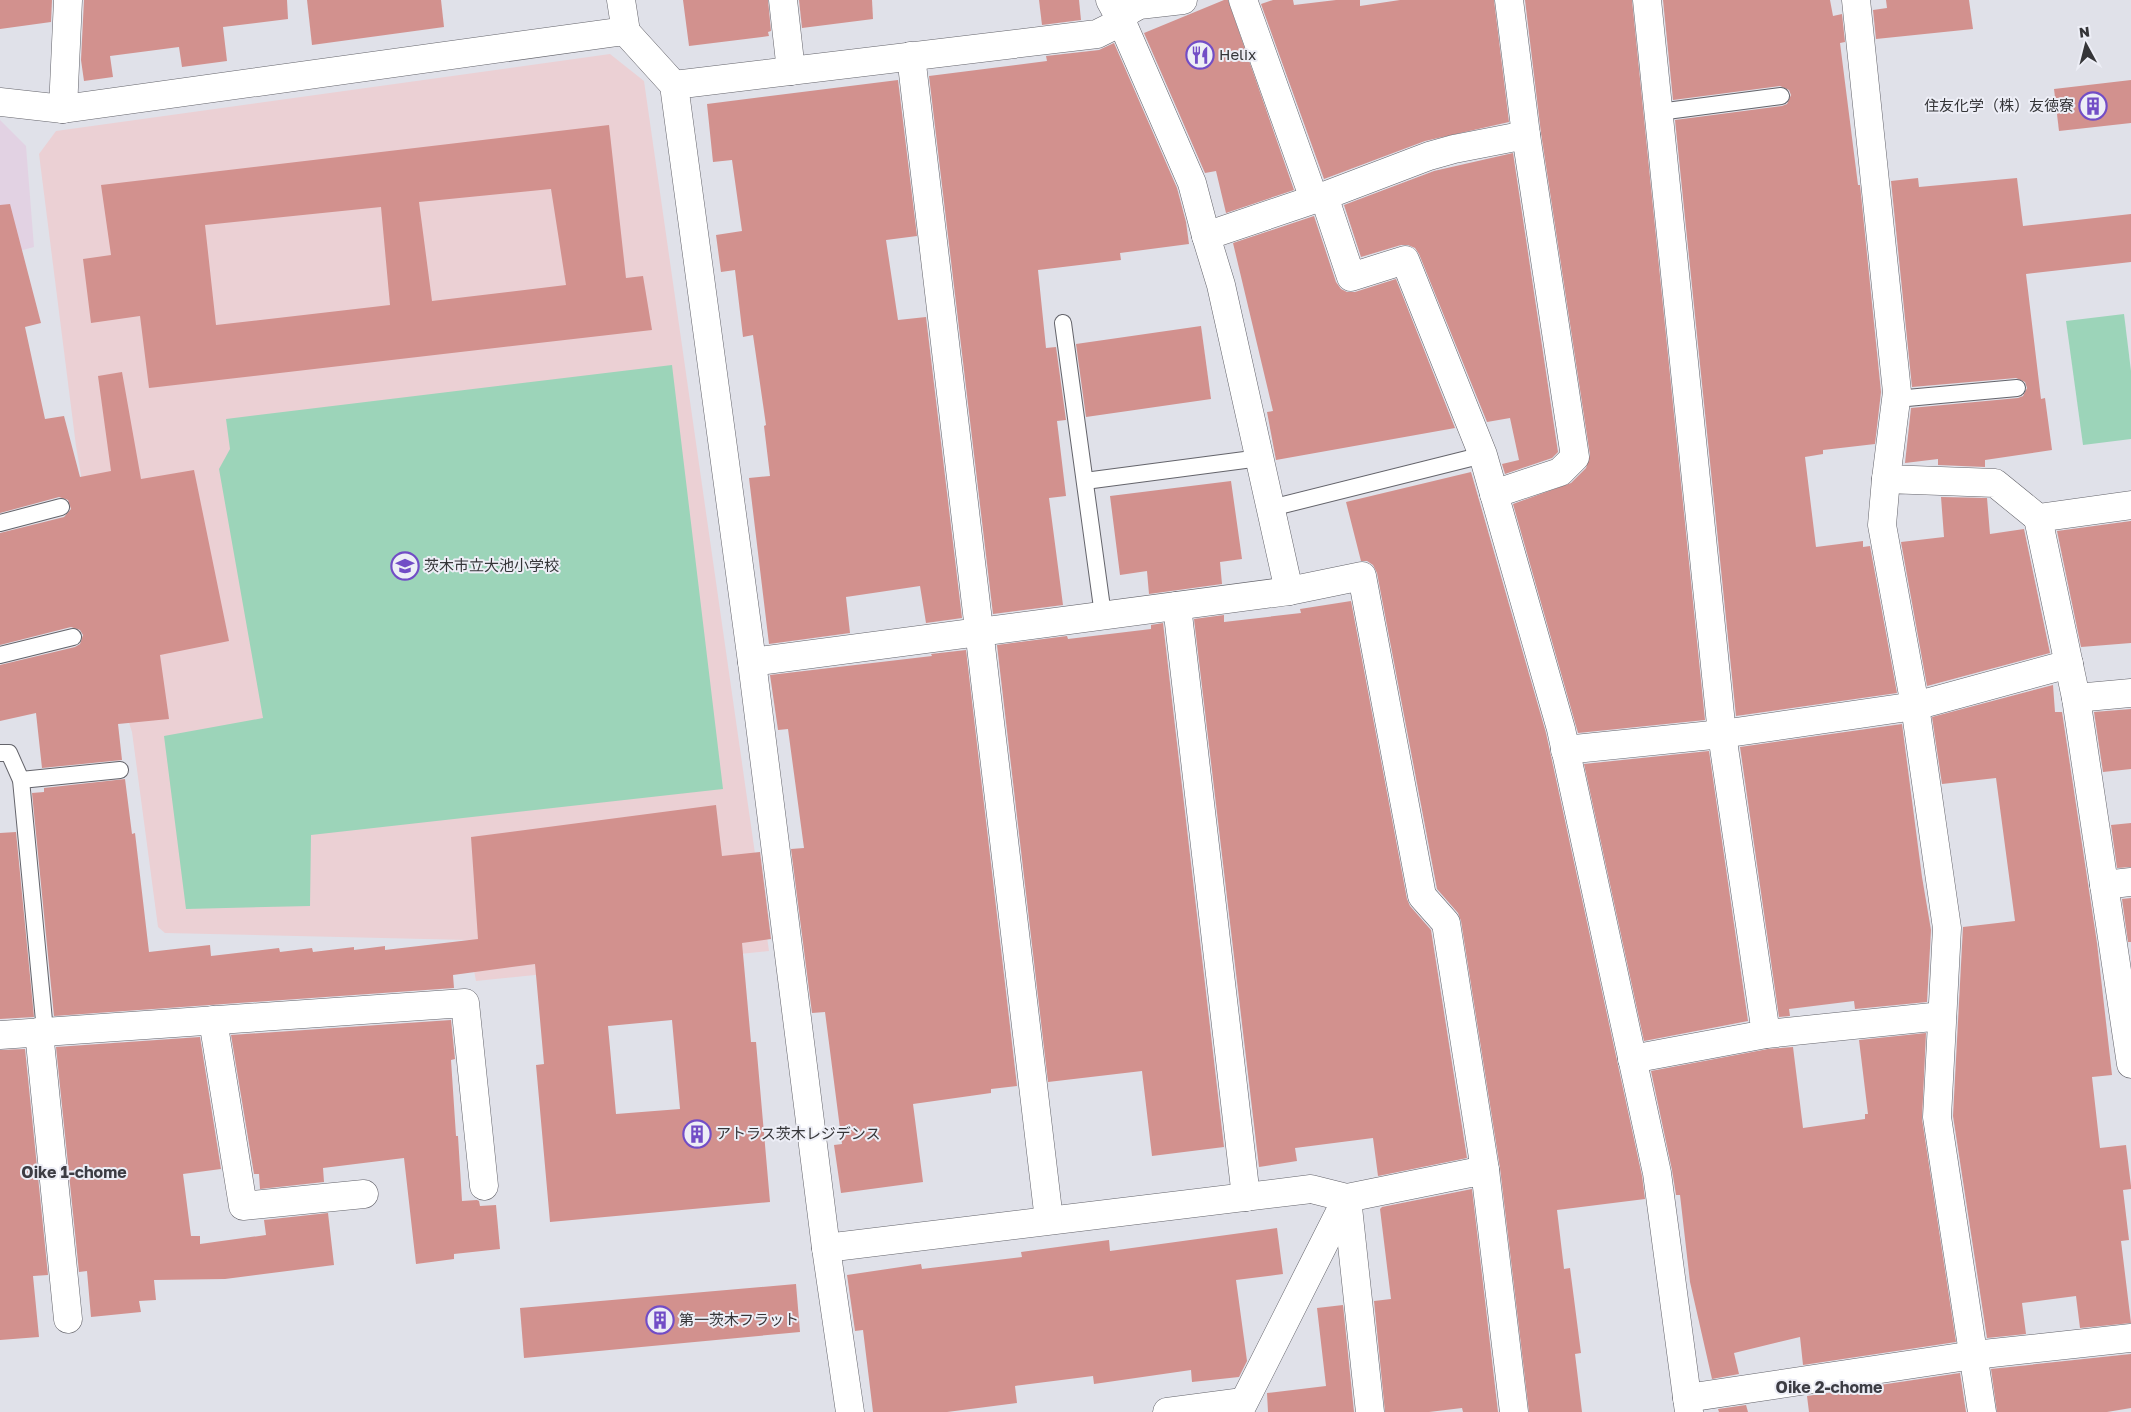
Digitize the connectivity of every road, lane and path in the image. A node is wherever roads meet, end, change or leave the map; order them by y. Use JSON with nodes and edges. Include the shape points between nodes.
{"nodes":[{"id":1,"x":68,"y":0,"type":"edge"},
{"id":2,"x":621,"y":0,"type":"edge"},
{"id":3,"x":783,"y":0,"type":"edge"},
{"id":4,"x":1184,"y":0,"type":"edge"},
{"id":5,"x":1243,"y":0,"type":"edge"},
{"id":6,"x":1510,"y":0,"type":"edge"},
{"id":7,"x":1647,"y":0,"type":"edge"},
{"id":8,"x":1856,"y":0,"type":"edge"},
{"id":9,"x":1116,"y":10,"type":"edge"},
{"id":10,"x":626,"y":32,"type":"junction"},
{"id":11,"x":912,"y":56,"type":"junction"},
{"id":12,"x":791,"y":71,"type":"junction"},
{"id":13,"x":674,"y":85,"type":"junction"},
{"id":14,"x":1781,"y":96,"type":"dead end"},
{"id":15,"x":0,"y":102,"type":"edge"},
{"id":16,"x":63,"y":109,"type":"junction"},
{"id":17,"x":1659,"y":112,"type":"junction"},
{"id":18,"x":1526,"y":135,"type":"junction"},
{"id":19,"x":1319,"y":197,"type":"junction"},
{"id":20,"x":1206,"y":236,"type":"junction"},
{"id":21,"x":1063,"y":323,"type":"dead end"},
{"id":22,"x":2017,"y":388,"type":"dead end"},
{"id":23,"x":1896,"y":399,"type":"junction"},
{"id":24,"x":1483,"y":455,"type":"junction"},
{"id":25,"x":1260,"y":458,"type":"junction"},
{"id":26,"x":1886,"y":479,"type":"junction"},
{"id":27,"x":1084,"y":481,"type":"junction"},
{"id":28,"x":1494,"y":494,"type":"junction"},
{"id":29,"x":2131,"y":505,"type":"edge"},
{"id":30,"x":61,"y":507,"type":"dead end"},
{"id":31,"x":1271,"y":508,"type":"junction"},
{"id":32,"x":2038,"y":518,"type":"junction"},
{"id":33,"x":0,"y":523,"type":"edge"},
{"id":34,"x":1289,"y":591,"type":"junction"},
{"id":35,"x":1177,"y":606,"type":"junction"},
{"id":36,"x":1103,"y":615,"type":"junction"},
{"id":37,"x":980,"y":632,"type":"junction"},
{"id":38,"x":73,"y":637,"type":"dead end"},
{"id":39,"x":0,"y":655,"type":"edge"},
{"id":40,"x":752,"y":662,"type":"junction"},
{"id":41,"x":2069,"y":664,"type":"junction"},
{"id":42,"x":2131,"y":694,"type":"edge"},
{"id":43,"x":2076,"y":698,"type":"junction"},
{"id":44,"x":1915,"y":706,"type":"junction"},
{"id":45,"x":1722,"y":734,"type":"junction"},
{"id":46,"x":1565,"y":750,"type":"junction"},
{"id":47,"x":0,"y":753,"type":"edge"},
{"id":48,"x":120,"y":770,"type":"dead end"},
{"id":49,"x":21,"y":780,"type":"junction"},
{"id":50,"x":2131,"y":882,"type":"edge"},
{"id":51,"x":2104,"y":885,"type":"junction"},
{"id":52,"x":1942,"y":1016,"type":"junction"},
{"id":53,"x":213,"y":1020,"type":"junction"},
{"id":54,"x":42,"y":1032,"type":"junction"},
{"id":55,"x":1766,"y":1034,"type":"junction"},
{"id":56,"x":0,"y":1035,"type":"edge"},
{"id":57,"x":1632,"y":1059,"type":"junction"},
{"id":58,"x":2131,"y":1064,"type":"edge"},
{"id":59,"x":1485,"y":1170,"type":"junction"},
{"id":60,"x":484,"y":1186,"type":"dead end"},
{"id":61,"x":364,"y":1194,"type":"dead end"},
{"id":62,"x":1246,"y":1197,"type":"junction"},
{"id":63,"x":1347,"y":1198,"type":"junction"},
{"id":64,"x":1049,"y":1220,"type":"junction"},
{"id":65,"x":826,"y":1248,"type":"junction"},
{"id":66,"x":68,"y":1319,"type":"dead end"},
{"id":67,"x":2131,"y":1338,"type":"edge"},
{"id":68,"x":1974,"y":1355,"type":"junction"},
{"id":69,"x":1688,"y":1405,"type":"edge"},
{"id":70,"x":1241,"y":1407,"type":"edge"},
{"id":71,"x":850,"y":1412,"type":"edge"},
{"id":72,"x":1167,"y":1412,"type":"edge"},
{"id":73,"x":1370,"y":1412,"type":"edge"},
{"id":74,"x":1514,"y":1412,"type":"edge"},
{"id":75,"x":1982,"y":1412,"type":"edge"}],
"edges":[{"from":1,"to":16,"type":"street"},
{"from":2,"to":10,"type":"street"},
{"from":3,"to":12,"type":"street"},
{"from":4,"to":9,"type":"street"},
{"from":5,"to":19,"type":"street"},
{"from":6,"to":18,"type":"street"},
{"from":7,"to":17,"type":"street"},
{"from":8,"to":23,"type":"street"},
{"from":9,"to":11,"type":"street","via":[[1097,34]]},
{"from":9,"to":20,"type":"street","via":[[1192,183]]},
{"from":10,"to":13,"type":"street"},
{"from":10,"to":16,"type":"street"},
{"from":11,"to":12,"type":"street"},
{"from":11,"to":37,"type":"street"},
{"from":12,"to":13,"type":"street"},
{"from":13,"to":40,"type":"street"},
{"from":14,"to":17,"type":"lane"},
{"from":15,"to":16,"type":"street"},
{"from":17,"to":45,"type":"street"},
{"from":18,"to":19,"type":"street","via":[[1429,156]]},
{"from":18,"to":28,"type":"street","via":[[1575,457],[1560,472]]},
{"from":19,"to":20,"type":"street"},
{"from":19,"to":24,"type":"street","via":[[1351,277],[1406,260]]},
{"from":20,"to":25,"type":"street","via":[[1221,285]]},
{"from":21,"to":27,"type":"lane"},
{"from":22,"to":23,"type":"lane"},
{"from":23,"to":26,"type":"street"},
{"from":24,"to":28,"type":"street"},
{"from":24,"to":31,"type":"lane"},
{"from":25,"to":27,"type":"lane"},
{"from":25,"to":31,"type":"street"},
{"from":26,"to":32,"type":"street","via":[[1996,483]]},
{"from":26,"to":44,"type":"street","via":[[1882,525]]},
{"from":27,"to":36,"type":"lane"},
{"from":28,"to":46,"type":"street"},
{"from":29,"to":32,"type":"street"},
{"from":30,"to":33,"type":"lane"},
{"from":31,"to":34,"type":"street"},
{"from":32,"to":41,"type":"street"},
{"from":34,"to":35,"type":"street"},
{"from":34,"to":59,"type":"street","via":[[1362,576],[1422,896],[1446,923]]},
{"from":35,"to":36,"type":"street"},
{"from":35,"to":62,"type":"street"},
{"from":36,"to":37,"type":"street"},
{"from":37,"to":40,"type":"street"},
{"from":37,"to":64,"type":"street"},
{"from":38,"to":39,"type":"lane"},
{"from":40,"to":65,"type":"street"},
{"from":41,"to":43,"type":"street"},
{"from":41,"to":44,"type":"street"},
{"from":42,"to":43,"type":"street"},
{"from":43,"to":51,"type":"street"},
{"from":44,"to":45,"type":"street"},
{"from":44,"to":52,"type":"street","via":[[1947,928]]},
{"from":45,"to":46,"type":"street"},
{"from":45,"to":55,"type":"street"},
{"from":46,"to":57,"type":"street"},
{"from":47,"to":49,"type":"lane","via":[[9,753]]},
{"from":48,"to":49,"type":"lane"},
{"from":49,"to":54,"type":"lane"},
{"from":50,"to":51,"type":"street"},
{"from":51,"to":58,"type":"street"},
{"from":52,"to":55,"type":"street"},
{"from":52,"to":68,"type":"street","via":[[1937,1117]]},
{"from":53,"to":54,"type":"street"},
{"from":53,"to":60,"type":"street","via":[[465,1003]]},
{"from":53,"to":61,"type":"street","via":[[243,1206]]},
{"from":54,"to":56,"type":"street"},
{"from":54,"to":66,"type":"street"},
{"from":55,"to":57,"type":"street"},
{"from":57,"to":69,"type":"street","via":[[1657,1173]]},
{"from":59,"to":63,"type":"street"},
{"from":59,"to":74,"type":"street"},
{"from":62,"to":63,"type":"street","via":[[1311,1189]]},
{"from":62,"to":64,"type":"street"},
{"from":63,"to":70,"type":"street"},
{"from":63,"to":73,"type":"street"},
{"from":64,"to":65,"type":"street"},
{"from":65,"to":71,"type":"street"},
{"from":67,"to":68,"type":"street"},
{"from":68,"to":69,"type":"street"},
{"from":68,"to":75,"type":"street"},
{"from":70,"to":72,"type":"street"}]}
